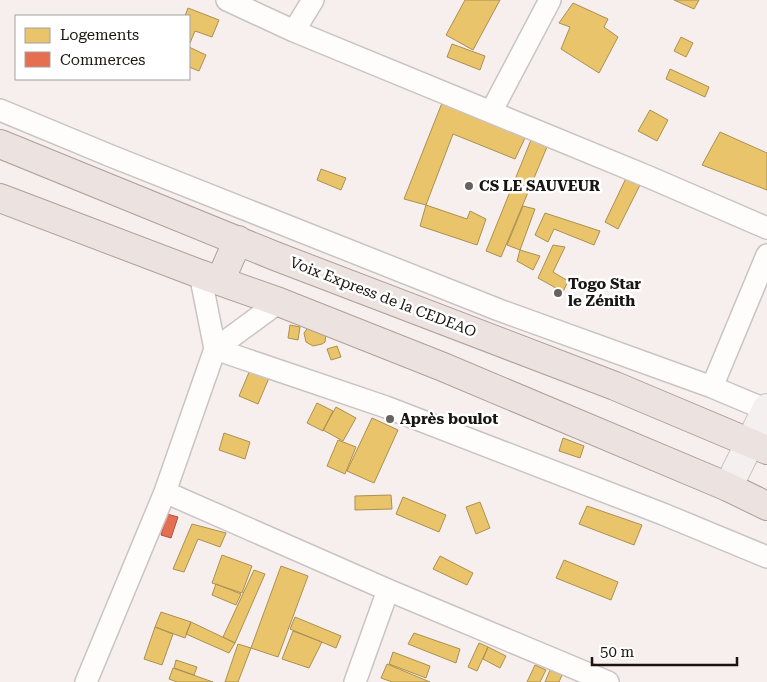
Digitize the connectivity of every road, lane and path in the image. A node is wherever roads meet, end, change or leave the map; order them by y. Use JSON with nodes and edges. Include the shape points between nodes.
{"nodes":[{"id":1,"x":227,"y":0,"type":"edge"},
{"id":2,"x":313,"y":0,"type":"edge"},
{"id":3,"x":550,"y":0,"type":"edge"},
{"id":4,"x":294,"y":31,"type":"junction"},
{"id":5,"x":0,"y":110,"type":"edge"},
{"id":6,"x":490,"y":112,"type":"junction"},
{"id":7,"x":0,"y":144,"type":"edge"},
{"id":8,"x":0,"y":198,"type":"edge"},
{"id":9,"x":767,"y":228,"type":"edge"},
{"id":10,"x":238,"y":240,"type":"junction"},
{"id":11,"x":767,"y":255,"type":"edge"},
{"id":12,"x":210,"y":278,"type":"junction"},
{"id":13,"x":280,"y":302,"type":"junction"},
{"id":14,"x":215,"y":350,"type":"junction"},
{"id":15,"x":712,"y":387,"type":"junction"},
{"id":16,"x":767,"y":409,"type":"edge"},
{"id":17,"x":758,"y":447,"type":"edge"},
{"id":18,"x":728,"y":488,"type":"junction"},
{"id":19,"x":165,"y":492,"type":"junction"},
{"id":20,"x":767,"y":506,"type":"edge"},
{"id":21,"x":767,"y":557,"type":"edge"},
{"id":22,"x":388,"y":590,"type":"junction"},
{"id":23,"x":86,"y":682,"type":"edge"},
{"id":24,"x":355,"y":682,"type":"edge"},
{"id":25,"x":608,"y":682,"type":"edge"}],
"edges":[{"from":1,"to":4,"type":"street"},
{"from":2,"to":4,"type":"street"},
{"from":3,"to":6,"type":"street"},
{"from":4,"to":6,"type":"street"},
{"from":5,"to":15,"type":"street","via":[[499,310]]},
{"from":6,"to":9,"type":"street"},
{"from":7,"to":10,"type":"main road","name":"Voix Express de la CEDEAO"},
{"from":8,"to":12,"type":"main road"},
{"from":10,"to":12,"type":"main road"},
{"from":10,"to":17,"type":"main road","name":"Voix Express de la CEDEAO","via":[[615,386]]},
{"from":11,"to":15,"type":"street"},
{"from":12,"to":13,"type":"main road"},
{"from":12,"to":14,"type":"street"},
{"from":13,"to":14,"type":"street"},
{"from":13,"to":18,"type":"main road"},
{"from":14,"to":19,"type":"street"},
{"from":14,"to":21,"type":"street","via":[[386,407]]},
{"from":15,"to":16,"type":"street"},
{"from":16,"to":17,"type":"street"},
{"from":17,"to":18,"type":"street"},
{"from":18,"to":20,"type":"main road"},
{"from":19,"to":22,"type":"street"},
{"from":19,"to":23,"type":"street"},
{"from":22,"to":24,"type":"street"},
{"from":22,"to":25,"type":"street"}]}
